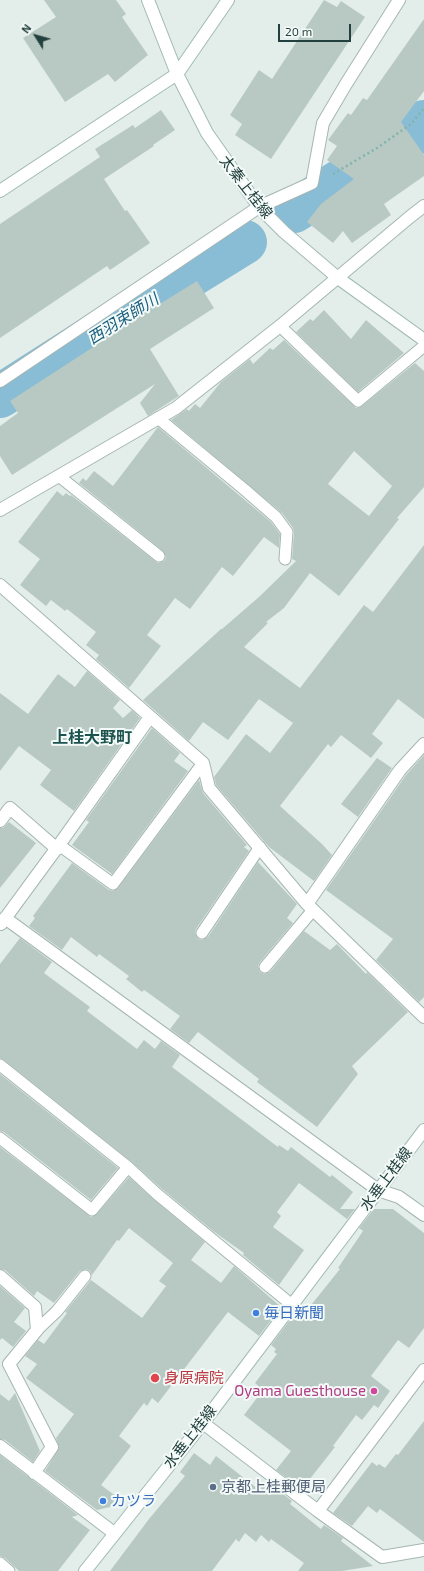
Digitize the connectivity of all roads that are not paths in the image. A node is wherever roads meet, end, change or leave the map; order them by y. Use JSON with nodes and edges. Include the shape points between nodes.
{"nodes":[{"id":1,"x":148,"y":0,"type":"edge"},
{"id":2,"x":228,"y":0,"type":"edge"},
{"id":3,"x":399,"y":0,"type":"edge"},
{"id":4,"x":177,"y":74,"type":"junction"},
{"id":5,"x":0,"y":191,"type":"edge"},
{"id":6,"x":424,"y":206,"type":"edge"},
{"id":7,"x":259,"y":207,"type":"junction"},
{"id":8,"x":338,"y":278,"type":"junction"},
{"id":9,"x":280,"y":326,"type":"junction"},
{"id":10,"x":424,"y":340,"type":"edge"},
{"id":11,"x":424,"y":346,"type":"edge"},
{"id":12,"x":0,"y":380,"type":"edge"},
{"id":13,"x":158,"y":418,"type":"junction"},
{"id":14,"x":60,"y":477,"type":"junction"},
{"id":15,"x":0,"y":510,"type":"edge"},
{"id":16,"x":159,"y":556,"type":"dead end"},
{"id":17,"x":285,"y":559,"type":"dead end"},
{"id":18,"x":0,"y":585,"type":"edge"},
{"id":19,"x":150,"y":716,"type":"junction"},
{"id":20,"x":424,"y":744,"type":"edge"},
{"id":21,"x":202,"y":763,"type":"junction"},
{"id":22,"x":0,"y":821,"type":"edge"},
{"id":23,"x":260,"y":846,"type":"junction"},
{"id":24,"x":58,"y":847,"type":"junction"},
{"id":25,"x":310,"y":907,"type":"junction"},
{"id":26,"x":2,"y":921,"type":"edge"},
{"id":27,"x":202,"y":933,"type":"dead end"},
{"id":28,"x":265,"y":967,"type":"dead end"},
{"id":29,"x":424,"y":1017,"type":"edge"},
{"id":30,"x":0,"y":1065,"type":"edge"},
{"id":31,"x":424,"y":1130,"type":"edge"},
{"id":32,"x":0,"y":1138,"type":"edge"},
{"id":33,"x":128,"y":1168,"type":"junction"},
{"id":34,"x":378,"y":1190,"type":"junction"},
{"id":35,"x":424,"y":1215,"type":"edge"},
{"id":36,"x":0,"y":1276,"type":"edge"},
{"id":37,"x":85,"y":1276,"type":"dead end"},
{"id":38,"x":292,"y":1305,"type":"junction"},
{"id":39,"x":37,"y":1330,"type":"junction"},
{"id":40,"x":424,"y":1370,"type":"edge"},
{"id":41,"x":203,"y":1423,"type":"junction"},
{"id":42,"x":0,"y":1446,"type":"edge"},
{"id":43,"x":34,"y":1473,"type":"junction"},
{"id":44,"x":318,"y":1511,"type":"junction"},
{"id":45,"x":114,"y":1533,"type":"junction"},
{"id":46,"x":424,"y":1550,"type":"edge"},
{"id":47,"x":0,"y":1563,"type":"edge"},
{"id":48,"x":10,"y":1571,"type":"edge"},
{"id":49,"x":85,"y":1571,"type":"edge"}],
"edges":[{"from":1,"to":4,"type":"street","name":"太秦上桂線"},
{"from":2,"to":4,"type":"street"},
{"from":3,"to":7,"type":"street","via":[[323,123],[312,183]]},
{"from":4,"to":5,"type":"street"},
{"from":4,"to":7,"type":"street","name":"太秦上桂線","via":[[206,133]]},
{"from":6,"to":8,"type":"street"},
{"from":7,"to":8,"type":"street","name":"太秦上桂線"},
{"from":7,"to":12,"type":"street"},
{"from":8,"to":9,"type":"street"},
{"from":8,"to":10,"type":"street","name":"太秦上桂線"},
{"from":9,"to":11,"type":"lane","via":[[358,401]]},
{"from":9,"to":13,"type":"street","via":[[176,408]]},
{"from":13,"to":14,"type":"street"},
{"from":13,"to":17,"type":"lane","via":[[276,517],[287,532]]},
{"from":14,"to":15,"type":"street"},
{"from":14,"to":16,"type":"lane"},
{"from":18,"to":19,"type":"street"},
{"from":19,"to":21,"type":"street"},
{"from":19,"to":24,"type":"street"},
{"from":20,"to":25,"type":"street","via":[[400,770]]},
{"from":21,"to":23,"type":"street","via":[[209,788]]},
{"from":21,"to":24,"type":"lane","via":[[113,884]]},
{"from":22,"to":24,"type":"street","via":[[10,808]]},
{"from":23,"to":25,"type":"street"},
{"from":23,"to":27,"type":"lane"},
{"from":24,"to":26,"type":"street"},
{"from":25,"to":28,"type":"lane"},
{"from":25,"to":29,"type":"street"},
{"from":26,"to":34,"type":"street"},
{"from":30,"to":33,"type":"lane"},
{"from":31,"to":34,"type":"street","name":"水垂上桂線"},
{"from":32,"to":33,"type":"lane","via":[[92,1210]]},
{"from":33,"to":38,"type":"lane"},
{"from":34,"to":35,"type":"street","via":[[399,1197]]},
{"from":34,"to":38,"type":"street","name":"水垂上桂線"},
{"from":36,"to":39,"type":"street","via":[[35,1307]]},
{"from":37,"to":39,"type":"lane","via":[[57,1311]]},
{"from":38,"to":41,"type":"street","name":"水垂上桂線"},
{"from":39,"to":43,"type":"street","via":[[8,1364],[52,1447]]},
{"from":40,"to":44,"type":"street"},
{"from":41,"to":44,"type":"street"},
{"from":41,"to":45,"type":"street","name":"水垂上桂線"},
{"from":42,"to":43,"type":"street"},
{"from":43,"to":45,"type":"street"},
{"from":44,"to":46,"type":"street","via":[[382,1557]]},
{"from":45,"to":49,"type":"street","name":"水垂上桂線"},
{"from":47,"to":48,"type":"lane"}]}
